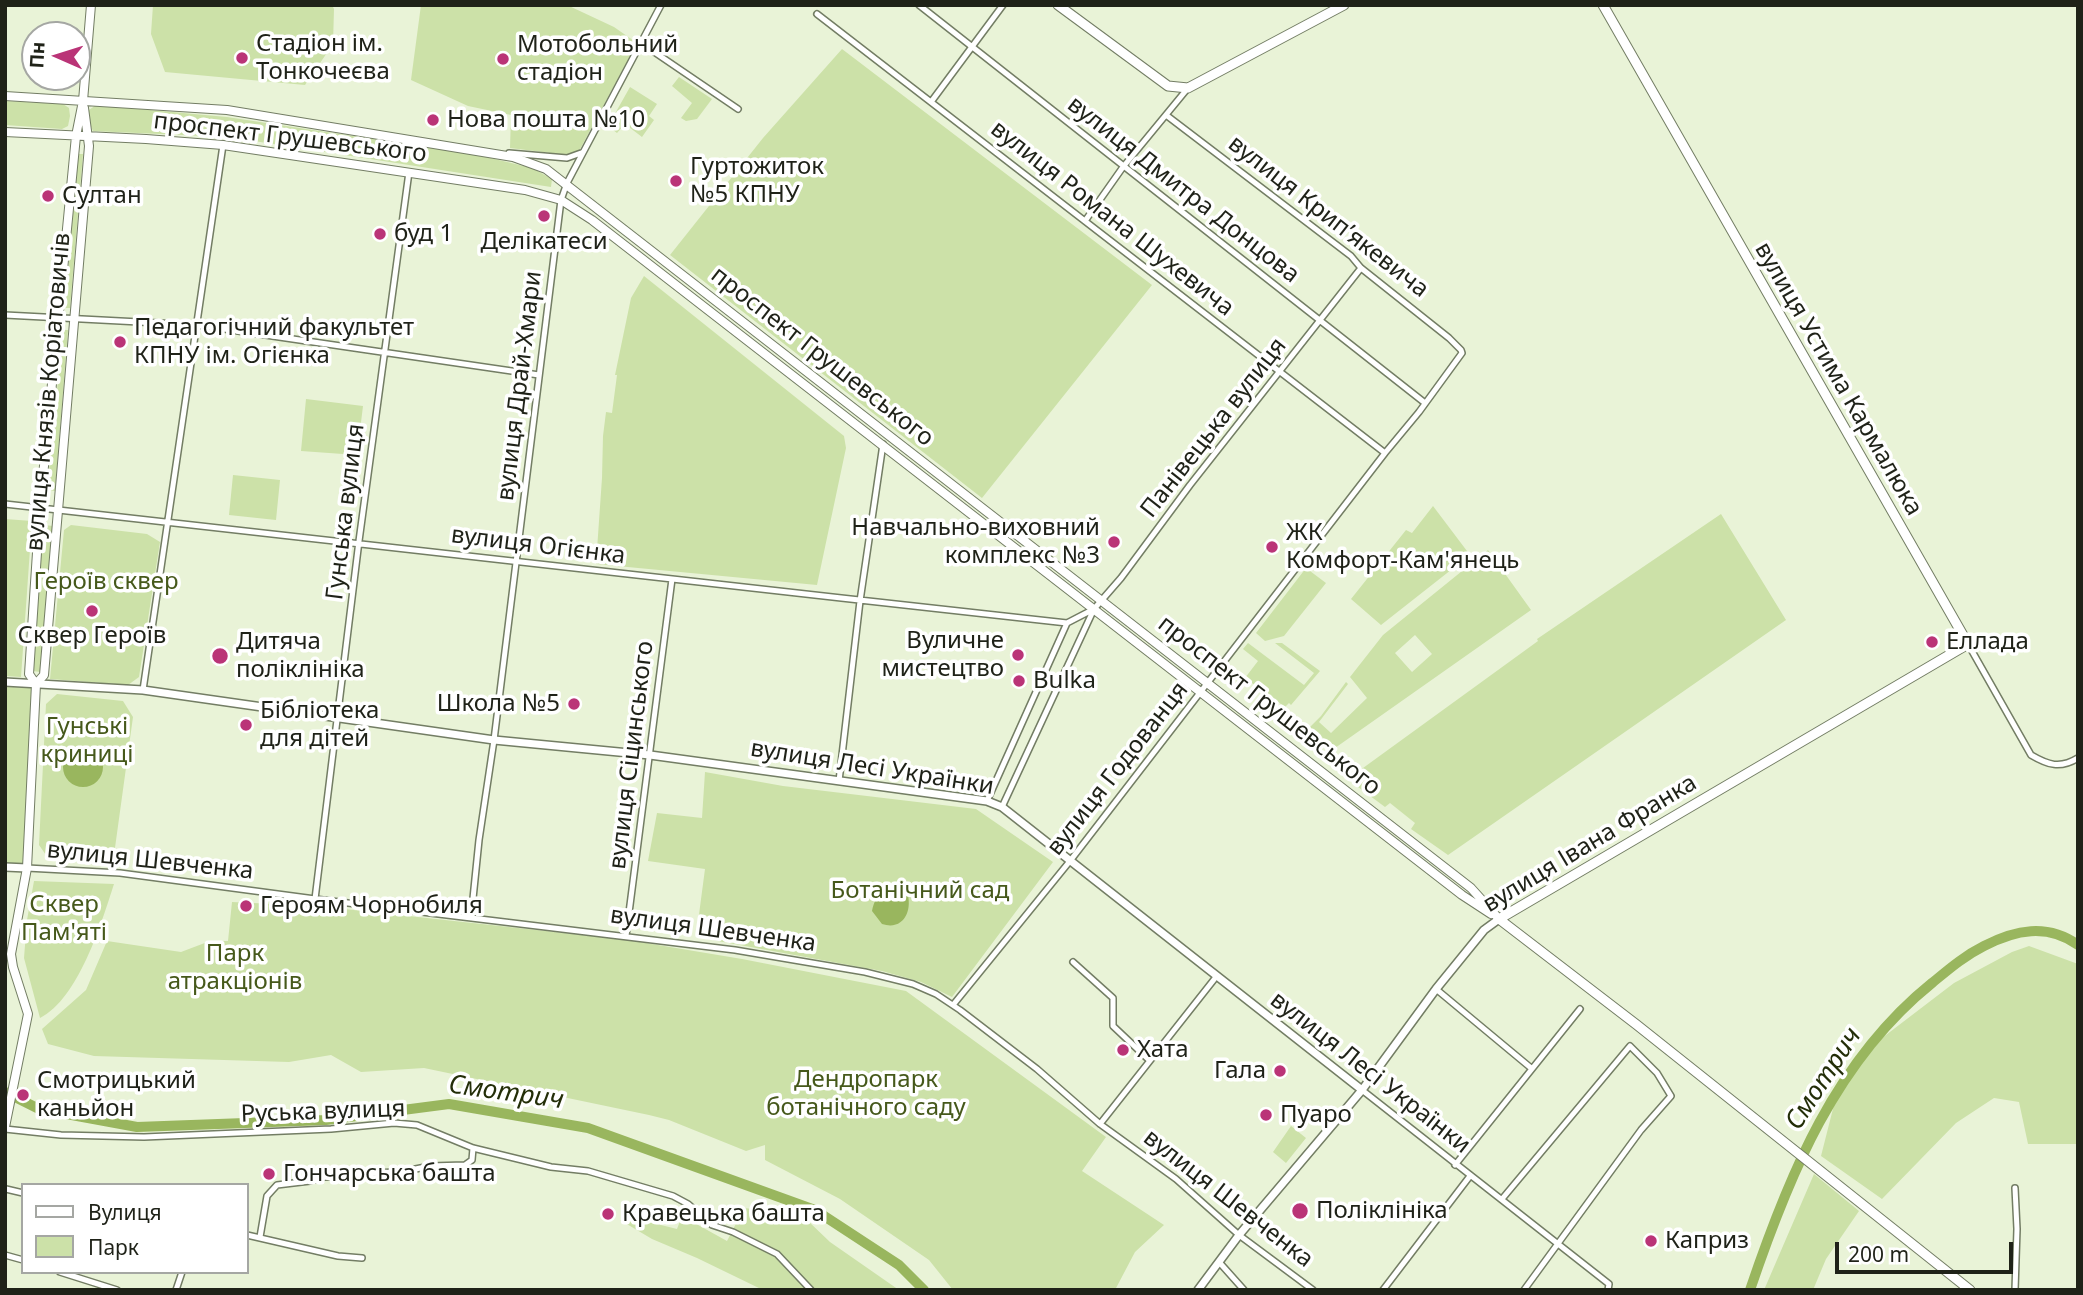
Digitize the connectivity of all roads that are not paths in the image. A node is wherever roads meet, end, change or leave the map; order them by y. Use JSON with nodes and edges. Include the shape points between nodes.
{"nodes":[{"id":1,"x":91,"y":5,"type":"edge"},
{"id":2,"x":661,"y":5,"type":"edge"},
{"id":3,"x":919,"y":5,"type":"edge"},
{"id":4,"x":1003,"y":5,"type":"edge"},
{"id":5,"x":1058,"y":5,"type":"edge"},
{"id":6,"x":1344,"y":5,"type":"edge"},
{"id":7,"x":1603,"y":5,"type":"edge"},
{"id":8,"x":817,"y":14,"type":"dead end"},
{"id":9,"x":641,"y":43,"type":"junction"},
{"id":10,"x":972,"y":46,"type":"junction"},
{"id":11,"x":1188,"y":88,"type":"junction"},
{"id":12,"x":5,"y":96,"type":"edge"},
{"id":13,"x":83,"y":101,"type":"junction"},
{"id":14,"x":931,"y":102,"type":"junction"},
{"id":15,"x":738,"y":109,"type":"dead end"},
{"id":16,"x":1166,"y":115,"type":"junction"},
{"id":17,"x":5,"y":132,"type":"edge"},
{"id":18,"x":76,"y":136,"type":"junction"},
{"id":19,"x":89,"y":136,"type":"junction"},
{"id":20,"x":223,"y":145,"type":"junction"},
{"id":21,"x":584,"y":151,"type":"junction"},
{"id":22,"x":483,"y":152,"type":"junction"},
{"id":23,"x":1123,"y":167,"type":"junction"},
{"id":24,"x":409,"y":172,"type":"junction"},
{"id":25,"x":567,"y":183,"type":"junction"},
{"id":26,"x":561,"y":200,"type":"junction"},
{"id":27,"x":1085,"y":221,"type":"junction"},
{"id":28,"x":1362,"y":268,"type":"junction"},
{"id":29,"x":5,"y":316,"type":"edge"},
{"id":30,"x":60,"y":318,"type":"junction"},
{"id":31,"x":74,"y":319,"type":"junction"},
{"id":32,"x":1320,"y":320,"type":"junction"},
{"id":33,"x":198,"y":325,"type":"junction"},
{"id":34,"x":384,"y":353,"type":"junction"},
{"id":35,"x":1462,"y":353,"type":"joint"},
{"id":36,"x":1280,"y":371,"type":"junction"},
{"id":37,"x":539,"y":375,"type":"junction"},
{"id":38,"x":1425,"y":403,"type":"junction"},
{"id":39,"x":883,"y":444,"type":"junction"},
{"id":40,"x":1385,"y":453,"type":"junction"},
{"id":41,"x":5,"y":504,"type":"edge"},
{"id":42,"x":40,"y":508,"type":"junction"},
{"id":43,"x":59,"y":509,"type":"junction"},
{"id":44,"x":167,"y":521,"type":"junction"},
{"id":45,"x":359,"y":541,"type":"junction"},
{"id":46,"x":516,"y":562,"type":"junction"},
{"id":47,"x":672,"y":579,"type":"junction"},
{"id":48,"x":1101,"y":600,"type":"junction"},
{"id":49,"x":860,"y":601,"type":"junction"},
{"id":50,"x":1094,"y":609,"type":"junction"},
{"id":51,"x":1067,"y":623,"type":"junction"},
{"id":52,"x":1968,"y":644,"type":"junction"},
{"id":53,"x":5,"y":682,"type":"edge"},
{"id":54,"x":1208,"y":683,"type":"junction"},
{"id":55,"x":36,"y":684,"type":"junction"},
{"id":56,"x":143,"y":690,"type":"junction"},
{"id":57,"x":1201,"y":692,"type":"junction"},
{"id":58,"x":337,"y":719,"type":"junction"},
{"id":59,"x":494,"y":740,"type":"junction"},
{"id":60,"x":650,"y":755,"type":"junction"},
{"id":61,"x":2078,"y":758,"type":"edge"},
{"id":62,"x":839,"y":781,"type":"junction"},
{"id":63,"x":988,"y":801,"type":"junction"},
{"id":64,"x":1002,"y":807,"type":"junction"},
{"id":65,"x":1070,"y":861,"type":"junction"},
{"id":66,"x":5,"y":867,"type":"edge"},
{"id":67,"x":27,"y":868,"type":"junction"},
{"id":68,"x":315,"y":900,"type":"junction"},
{"id":69,"x":471,"y":918,"type":"junction"},
{"id":70,"x":1499,"y":919,"type":"junction"},
{"id":71,"x":626,"y":936,"type":"junction"},
{"id":72,"x":1073,"y":962,"type":"dead end"},
{"id":73,"x":1216,"y":977,"type":"junction"},
{"id":74,"x":1436,"y":989,"type":"junction"},
{"id":75,"x":953,"y":1006,"type":"junction"},
{"id":76,"x":1580,"y":1009,"type":"dead end"},
{"id":77,"x":1149,"y":1060,"type":"junction"},
{"id":78,"x":1531,"y":1068,"type":"junction"},
{"id":79,"x":1363,"y":1090,"type":"junction"},
{"id":80,"x":1100,"y":1124,"type":"junction"},
{"id":81,"x":5,"y":1128,"type":"edge"},
{"id":82,"x":473,"y":1148,"type":"junction"},
{"id":83,"x":1455,"y":1165,"type":"junction"},
{"id":84,"x":1470,"y":1175,"type":"junction"},
{"id":85,"x":2015,"y":1188,"type":"dead end"},
{"id":86,"x":1502,"y":1199,"type":"junction"},
{"id":87,"x":248,"y":1235,"type":"edge"},
{"id":88,"x":1239,"y":1235,"type":"junction"},
{"id":89,"x":260,"y":1237,"type":"junction"},
{"id":90,"x":1558,"y":1244,"type":"junction"},
{"id":91,"x":362,"y":1258,"type":"dead end"},
{"id":92,"x":1219,"y":1262,"type":"junction"},
{"id":93,"x":66,"y":1274,"type":"edge"},
{"id":94,"x":116,"y":1290,"type":"edge"},
{"id":95,"x":811,"y":1290,"type":"edge"},
{"id":96,"x":1198,"y":1290,"type":"edge"},
{"id":97,"x":1244,"y":1290,"type":"edge"},
{"id":98,"x":1313,"y":1290,"type":"edge"},
{"id":99,"x":1383,"y":1290,"type":"edge"},
{"id":100,"x":1524,"y":1290,"type":"edge"},
{"id":101,"x":1608,"y":1290,"type":"edge"},
{"id":102,"x":1970,"y":1290,"type":"edge"},
{"id":103,"x":2015,"y":1290,"type":"edge"}],
"edges":[{"from":1,"to":13,"type":"main road","name":"вулиця Князів Коріатовичів"},
{"from":2,"to":9,"type":"street","name":"вулиця Драй-Хмари"},
{"from":3,"to":10,"type":"street","name":"вулиця Дмитра Донцова"},
{"from":4,"to":10,"type":"street"},
{"from":5,"to":11,"type":"main road","via":[[1168,86]]},
{"from":6,"to":11,"type":"main road"},
{"from":7,"to":52,"type":"main road","name":"вулиця Устима Кармалюка"},
{"from":8,"to":14,"type":"street","name":"вулиця Романа Шухевича"},
{"from":9,"to":15,"type":"street"},
{"from":9,"to":21,"type":"street","name":"вулиця Драй-Хмари"},
{"from":10,"to":14,"type":"street"},
{"from":10,"to":23,"type":"street","name":"вулиця Дмитра Донцова"},
{"from":11,"to":16,"type":"street"},
{"from":12,"to":13,"type":"main road","name":"проспект Грушевського"},
{"from":13,"to":18,"type":"main road","name":"вулиця Князів Коріатовичів"},
{"from":13,"to":19,"type":"main road","name":"вулиця Князів Коріатовичів"},
{"from":13,"to":22,"type":"main road","name":"проспект Грушевського","via":[[227,110]]},
{"from":14,"to":27,"type":"street","name":"вулиця Романа Шухевича"},
{"from":16,"to":23,"type":"street"},
{"from":16,"to":28,"type":"street","name":"вулиця Крипʼякевича"},
{"from":17,"to":18,"type":"main road","name":"проспект Грушевського"},
{"from":18,"to":19,"type":"main road","name":"проспект Грушевського"},
{"from":18,"to":30,"type":"main road","name":"вулиця Князів Коріатовичів"},
{"from":19,"to":20,"type":"main road","name":"проспект Грушевського"},
{"from":19,"to":31,"type":"main road","name":"вулиця Князів Коріатовичів"},
{"from":20,"to":24,"type":"main road","name":"проспект Грушевського"},
{"from":20,"to":33,"type":"street"},
{"from":21,"to":22,"type":"street","via":[[567,158]]},
{"from":21,"to":25,"type":"street","name":"вулиця Драй-Хмари"},
{"from":22,"to":25,"type":"main road","name":"проспект Грушевського","via":[[532,163]]},
{"from":23,"to":27,"type":"street"},
{"from":23,"to":32,"type":"street","name":"вулиця Дмитра Донцова"},
{"from":24,"to":26,"type":"main road","name":"проспект Грушевського"},
{"from":24,"to":34,"type":"street","name":"Гунська вулиця"},
{"from":25,"to":26,"type":"street","name":"вулиця Драй-Хмари"},
{"from":25,"to":48,"type":"main road","name":"проспект Грушевського"},
{"from":26,"to":37,"type":"street","name":"вулиця Драй-Хмари"},
{"from":26,"to":39,"type":"main road","name":"проспект Грушевського","via":[[592,219]]},
{"from":27,"to":36,"type":"street","name":"вулиця Романа Шухевича"},
{"from":28,"to":32,"type":"street","name":"Панівецька вулиця"},
{"from":28,"to":35,"type":"street","name":"вулиця Крипʼякевича"},
{"from":29,"to":30,"type":"street"},
{"from":30,"to":31,"type":"street"},
{"from":30,"to":42,"type":"main road","name":"вулиця Князів Коріатовичів"},
{"from":31,"to":33,"type":"street"},
{"from":31,"to":43,"type":"main road","name":"вулиця Князів Коріатовичів"},
{"from":32,"to":36,"type":"street","name":"Панівецька вулиця"},
{"from":32,"to":38,"type":"street","name":"вулиця Дмитра Донцова"},
{"from":33,"to":34,"type":"street"},
{"from":33,"to":44,"type":"street"},
{"from":34,"to":37,"type":"street"},
{"from":34,"to":45,"type":"street","name":"Гунська вулиця"},
{"from":35,"to":38,"type":"street","name":"вулиця Годованця"},
{"from":36,"to":40,"type":"street","name":"вулиця Романа Шухевича"},
{"from":36,"to":48,"type":"street","name":"Панівецька вулиця"},
{"from":37,"to":46,"type":"street","name":"вулиця Драй-Хмари"},
{"from":38,"to":40,"type":"street","name":"вулиця Годованця"},
{"from":39,"to":49,"type":"street"},
{"from":39,"to":50,"type":"main road","name":"проспект Грушевського"},
{"from":40,"to":54,"type":"street","name":"вулиця Годованця"},
{"from":41,"to":42,"type":"street","name":"вулиця Огієнка"},
{"from":42,"to":43,"type":"street","name":"вулиця Огієнка"},
{"from":42,"to":55,"type":"main road","name":"вулиця Князів Коріатовичів","via":[[29,674]]},
{"from":43,"to":44,"type":"street","name":"вулиця Огієнка"},
{"from":43,"to":55,"type":"main road","name":"вулиця Князів Коріатовичів","via":[[44,675]]},
{"from":44,"to":45,"type":"street","name":"вулиця Огієнка"},
{"from":44,"to":56,"type":"street"},
{"from":45,"to":46,"type":"street","name":"вулиця Огієнка"},
{"from":45,"to":58,"type":"street","name":"Гунська вулиця"},
{"from":46,"to":47,"type":"street","name":"вулиця Огієнка"},
{"from":46,"to":59,"type":"street","name":"вулиця Драй-Хмари"},
{"from":47,"to":49,"type":"street","name":"вулиця Огієнка"},
{"from":47,"to":60,"type":"street","name":"вулиця Сіцинського"},
{"from":48,"to":50,"type":"street","name":"Панівецька вулиця"},
{"from":48,"to":54,"type":"main road","name":"проспект Грушевського"},
{"from":49,"to":51,"type":"street","name":"вулиця Огієнка"},
{"from":49,"to":62,"type":"street"},
{"from":50,"to":51,"type":"street","name":"Панівецька вулиця"},
{"from":50,"to":57,"type":"main road","name":"проспект Грушевського"},
{"from":50,"to":64,"type":"street","name":"Панівецька вулиця"},
{"from":51,"to":63,"type":"street"},
{"from":52,"to":61,"type":"street","name":"вулиця Устима Кармалюка","via":[[2031,755],[2048,765]]},
{"from":52,"to":70,"type":"main road","name":"вулиця Івана Франка"},
{"from":53,"to":55,"type":"street","name":"вулиця Лесі Українки"},
{"from":54,"to":57,"type":"street","name":"вулиця Годованця"},
{"from":54,"to":70,"type":"main road","name":"проспект Грушевського","via":[[1471,888]]},
{"from":55,"to":56,"type":"street","name":"вулиця Лесі Українки"},
{"from":55,"to":67,"type":"main road","name":"вулиця Князів Коріатовичів"},
{"from":56,"to":58,"type":"street","name":"вулиця Лесі Українки"},
{"from":57,"to":65,"type":"street","name":"вулиця Годованця"},
{"from":57,"to":70,"type":"main road","name":"проспект Грушевського"},
{"from":58,"to":59,"type":"street","name":"вулиця Лесі Українки"},
{"from":58,"to":68,"type":"street","name":"Гунська вулиця"},
{"from":59,"to":60,"type":"street","name":"вулиця Лесі Українки"},
{"from":59,"to":69,"type":"street","name":"вулиця Драй-Хмари"},
{"from":60,"to":62,"type":"street","name":"вулиця Лесі Українки"},
{"from":60,"to":71,"type":"street","name":"вулиця Сіцинського"},
{"from":62,"to":63,"type":"street","name":"вулиця Лесі Українки"},
{"from":63,"to":64,"type":"street","name":"вулиця Лесі Українки"},
{"from":64,"to":65,"type":"street","name":"вулиця Лесі Українки"},
{"from":65,"to":73,"type":"street","name":"вулиця Лесі Українки"},
{"from":65,"to":75,"type":"street","name":"вулиця Годованця"},
{"from":66,"to":67,"type":"street","name":"вулиця Шевченка"},
{"from":67,"to":68,"type":"street","name":"вулиця Шевченка","via":[[120,873]]},
{"from":67,"to":81,"type":"main road","name":"вулиця Князів Коріатовичів","via":[[11,954],[27,1014]]},
{"from":68,"to":69,"type":"street","name":"вулиця Шевченка"},
{"from":69,"to":71,"type":"street","name":"вулиця Шевченка"},
{"from":70,"to":74,"type":"street","name":"вулиця Івана Франка","via":[[1484,930]]},
{"from":70,"to":102,"type":"main road","name":"проспект Грушевського"},
{"from":71,"to":75,"type":"street","name":"вулиця Шевченка","via":[[865,972],[913,984]]},
{"from":72,"to":77,"type":"street","via":[[1113,998],[1114,1026]]},
{"from":73,"to":77,"type":"street"},
{"from":73,"to":79,"type":"street","name":"вулиця Лесі Українки"},
{"from":74,"to":78,"type":"street"},
{"from":74,"to":79,"type":"street","name":"вулиця Івана Франка"},
{"from":75,"to":80,"type":"street","name":"вулиця Шевченка"},
{"from":76,"to":78,"type":"street"},
{"from":77,"to":80,"type":"street"},
{"from":78,"to":83,"type":"street"},
{"from":79,"to":83,"type":"street","name":"вулиця Лесі Українки"},
{"from":79,"to":88,"type":"street","name":"вулиця Івана Франка"},
{"from":80,"to":88,"type":"street","name":"вулиця Шевченка","via":[[1176,1179]]},
{"from":81,"to":82,"type":"street","name":"Руська вулиця","via":[[144,1137],[408,1123]]},
{"from":82,"to":89,"type":"street","via":[[472,1160],[465,1166],[440,1165],[277,1185],[267,1196]]},
{"from":82,"to":95,"type":"street","name":"Руська вулиця","via":[[588,1171],[673,1196],[712,1225],[777,1254]]},
{"from":83,"to":84,"type":"street","name":"вулиця Лесі Українки"},
{"from":84,"to":86,"type":"street","name":"вулиця Лесі Українки"},
{"from":84,"to":99,"type":"street"},
{"from":85,"to":103,"type":"street"},
{"from":86,"to":90,"type":"street","name":"вулиця Лесі Українки"},
{"from":86,"to":90,"type":"street","via":[[1630,1046],[1657,1073],[1671,1096]]},
{"from":87,"to":89,"type":"street"},
{"from":88,"to":92,"type":"street","name":"вулиця Івана Франка"},
{"from":88,"to":98,"type":"street","name":"вулиця Шевченка"},
{"from":89,"to":91,"type":"street"},
{"from":90,"to":100,"type":"street"},
{"from":90,"to":101,"type":"street","name":"вулиця Лесі Українки","via":[[1609,1284]]},
{"from":92,"to":96,"type":"street","name":"вулиця Івана Франка"},
{"from":92,"to":97,"type":"street"},
{"from":93,"to":94,"type":"street"}]}
